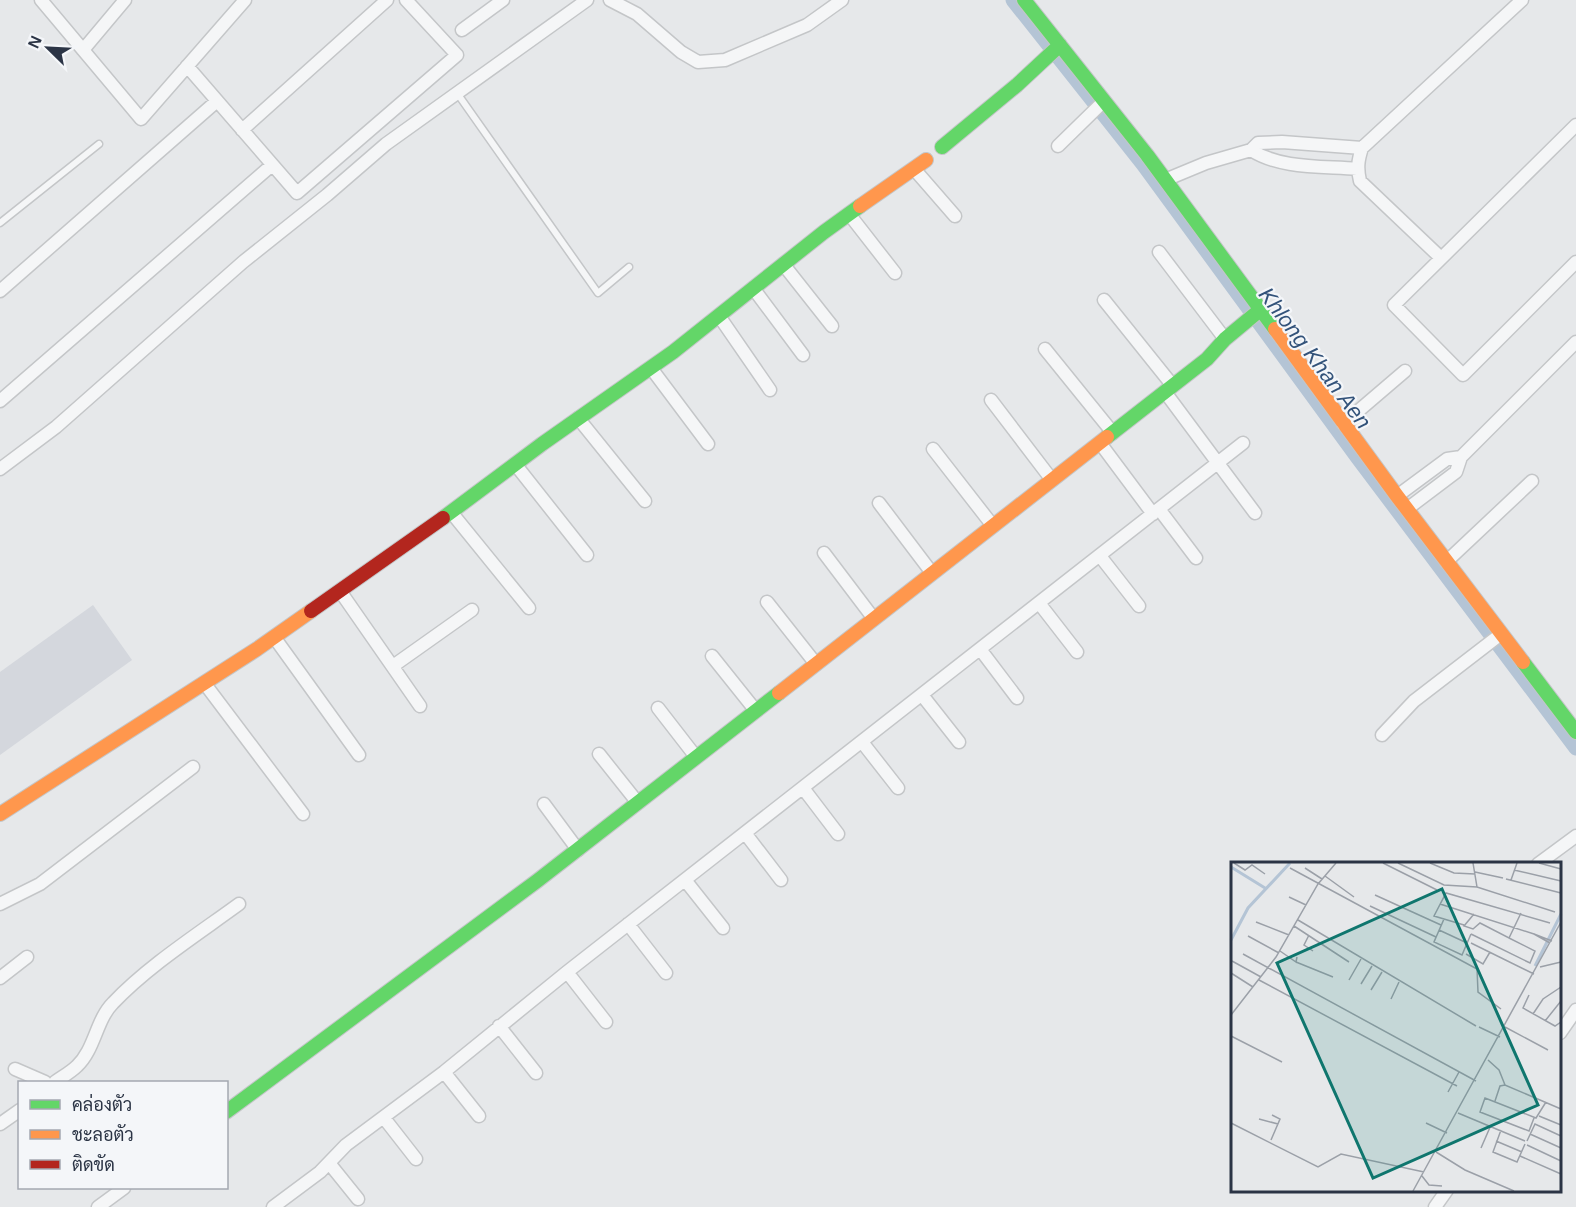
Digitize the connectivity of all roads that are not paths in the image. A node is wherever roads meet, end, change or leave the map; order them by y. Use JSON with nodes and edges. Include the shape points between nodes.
{"nodes":[{"id":1,"x":40,"y":0,"type":"edge"},
{"id":2,"x":125,"y":0,"type":"edge"},
{"id":3,"x":245,"y":0,"type":"edge"},
{"id":4,"x":387,"y":0,"type":"edge"},
{"id":5,"x":406,"y":0,"type":"edge"},
{"id":6,"x":503,"y":0,"type":"edge"},
{"id":7,"x":587,"y":0,"type":"edge"},
{"id":8,"x":610,"y":0,"type":"edge"},
{"id":9,"x":842,"y":0,"type":"edge"},
{"id":10,"x":1024,"y":0,"type":"edge"},
{"id":11,"x":1522,"y":0,"type":"edge"},
{"id":12,"x":462,"y":30,"type":"dead end"},
{"id":13,"x":1060,"y":45,"type":"junction"},
{"id":14,"x":83,"y":50,"type":"junction"},
{"id":15,"x":187,"y":66,"type":"junction"},
{"id":16,"x":456,"y":93,"type":"junction"},
{"id":17,"x":217,"y":101,"type":"junction"},
{"id":18,"x":1103,"y":102,"type":"junction"},
{"id":19,"x":1576,"y":125,"type":"edge"},
{"id":20,"x":242,"y":130,"type":"junction"},
{"id":21,"x":99,"y":144,"type":"dead end"},
{"id":22,"x":1058,"y":146,"type":"dead end"},
{"id":23,"x":942,"y":147,"type":"dead end"},
{"id":24,"x":1362,"y":148,"type":"junction"},
{"id":25,"x":1251,"y":150,"type":"junction"},
{"id":26,"x":926,"y":160,"type":"dead end"},
{"id":27,"x":272,"y":165,"type":"junction"},
{"id":28,"x":1357,"y":169,"type":"junction"},
{"id":29,"x":915,"y":170,"type":"junction"},
{"id":30,"x":1165,"y":180,"type":"junction"},
{"id":31,"x":849,"y":214,"type":"junction"},
{"id":32,"x":955,"y":216,"type":"dead end"},
{"id":33,"x":0,"y":222,"type":"edge"},
{"id":34,"x":1159,"y":252,"type":"dead end"},
{"id":35,"x":1440,"y":257,"type":"junction"},
{"id":36,"x":1576,"y":262,"type":"edge"},
{"id":37,"x":783,"y":264,"type":"junction"},
{"id":38,"x":629,"y":267,"type":"dead end"},
{"id":39,"x":895,"y":273,"type":"dead end"},
{"id":40,"x":753,"y":288,"type":"junction"},
{"id":41,"x":0,"y":291,"type":"edge"},
{"id":42,"x":1104,"y":300,"type":"dead end"},
{"id":43,"x":1257,"y":313,"type":"junction"},
{"id":44,"x":719,"y":316,"type":"junction"},
{"id":45,"x":832,"y":326,"type":"dead end"},
{"id":46,"x":1229,"y":335,"type":"junction"},
{"id":47,"x":1576,"y":343,"type":"edge"},
{"id":48,"x":1046,"y":349,"type":"dead end"},
{"id":49,"x":803,"y":355,"type":"dead end"},
{"id":50,"x":651,"y":368,"type":"junction"},
{"id":51,"x":1405,"y":371,"type":"dead end"},
{"id":52,"x":1169,"y":389,"type":"junction"},
{"id":53,"x":771,"y":390,"type":"dead end"},
{"id":54,"x":991,"y":400,"type":"dead end"},
{"id":55,"x":0,"y":401,"type":"edge"},
{"id":56,"x":578,"y":418,"type":"junction"},
{"id":57,"x":1343,"y":424,"type":"junction"},
{"id":58,"x":1113,"y":433,"type":"junction"},
{"id":59,"x":1100,"y":443,"type":"junction"},
{"id":60,"x":1243,"y":443,"type":"dead end"},
{"id":61,"x":708,"y":444,"type":"dead end"},
{"id":62,"x":933,"y":449,"type":"dead end"},
{"id":63,"x":1461,"y":457,"type":"junction"},
{"id":64,"x":1217,"y":463,"type":"junction"},
{"id":65,"x":515,"y":464,"type":"junction"},
{"id":66,"x":0,"y":469,"type":"edge"},
{"id":67,"x":1052,"y":480,"type":"junction"},
{"id":68,"x":1532,"y":481,"type":"dead end"},
{"id":69,"x":1397,"y":496,"type":"junction"},
{"id":70,"x":645,"y":501,"type":"dead end"},
{"id":71,"x":879,"y":503,"type":"dead end"},
{"id":72,"x":1407,"y":509,"type":"junction"},
{"id":73,"x":451,"y":512,"type":"junction"},
{"id":74,"x":1156,"y":512,"type":"junction"},
{"id":75,"x":1254,"y":513,"type":"dead end"},
{"id":76,"x":993,"y":526,"type":"junction"},
{"id":77,"x":824,"y":553,"type":"dead end"},
{"id":78,"x":587,"y":555,"type":"dead end"},
{"id":79,"x":1100,"y":556,"type":"junction"},
{"id":80,"x":1196,"y":558,"type":"dead end"},
{"id":81,"x":1446,"y":562,"type":"junction"},
{"id":82,"x":932,"y":573,"type":"junction"},
{"id":83,"x":340,"y":591,"type":"junction"},
{"id":84,"x":767,"y":602,"type":"dead end"},
{"id":85,"x":1039,"y":603,"type":"junction"},
{"id":86,"x":1139,"y":606,"type":"dead end"},
{"id":87,"x":529,"y":608,"type":"dead end"},
{"id":88,"x":472,"y":610,"type":"dead end"},
{"id":89,"x":874,"y":619,"type":"junction"},
{"id":90,"x":1499,"y":635,"type":"junction"},
{"id":91,"x":274,"y":637,"type":"junction"},
{"id":92,"x":980,"y":649,"type":"junction"},
{"id":93,"x":1077,"y":652,"type":"dead end"},
{"id":94,"x":712,"y":656,"type":"dead end"},
{"id":95,"x":816,"y":664,"type":"junction"},
{"id":96,"x":393,"y":666,"type":"junction"},
{"id":97,"x":205,"y":684,"type":"junction"},
{"id":98,"x":922,"y":695,"type":"junction"},
{"id":99,"x":1017,"y":698,"type":"dead end"},
{"id":100,"x":420,"y":706,"type":"dead end"},
{"id":101,"x":658,"y":708,"type":"dead end"},
{"id":102,"x":756,"y":711,"type":"junction"},
{"id":103,"x":1576,"y":732,"type":"edge"},
{"id":104,"x":1382,"y":735,"type":"dead end"},
{"id":105,"x":862,"y":742,"type":"junction"},
{"id":106,"x":959,"y":742,"type":"dead end"},
{"id":107,"x":599,"y":754,"type":"dead end"},
{"id":108,"x":359,"y":755,"type":"dead end"},
{"id":109,"x":696,"y":758,"type":"junction"},
{"id":110,"x":192,"y":767,"type":"dead end"},
{"id":111,"x":803,"y":788,"type":"junction"},
{"id":112,"x":898,"y":788,"type":"dead end"},
{"id":113,"x":638,"y":803,"type":"junction"},
{"id":114,"x":544,"y":804,"type":"dead end"},
{"id":115,"x":0,"y":814,"type":"edge"},
{"id":116,"x":303,"y":814,"type":"dead end"},
{"id":117,"x":745,"y":833,"type":"junction"},
{"id":118,"x":838,"y":834,"type":"dead end"},
{"id":119,"x":1576,"y":836,"type":"edge"},
{"id":120,"x":578,"y":850,"type":"junction"},
{"id":121,"x":1541,"y":862,"type":"edge"},
{"id":122,"x":686,"y":879,"type":"junction"},
{"id":123,"x":781,"y":880,"type":"dead end"},
{"id":124,"x":0,"y":904,"type":"edge"},
{"id":125,"x":239,"y":904,"type":"dead end"},
{"id":126,"x":628,"y":924,"type":"junction"},
{"id":127,"x":723,"y":927,"type":"dead end"},
{"id":128,"x":27,"y":957,"type":"dead end"},
{"id":129,"x":567,"y":972,"type":"junction"},
{"id":130,"x":666,"y":973,"type":"dead end"},
{"id":131,"x":0,"y":978,"type":"edge"},
{"id":132,"x":1576,"y":1010,"type":"edge"},
{"id":133,"x":606,"y":1022,"type":"dead end"},
{"id":134,"x":500,"y":1026,"type":"junction"},
{"id":135,"x":1561,"y":1032,"type":"edge"},
{"id":136,"x":15,"y":1069,"type":"dead end"},
{"id":137,"x":444,"y":1072,"type":"junction"},
{"id":138,"x":536,"y":1073,"type":"dead end"},
{"id":139,"x":41,"y":1081,"type":"edge"},
{"id":140,"x":58,"y":1081,"type":"edge"},
{"id":141,"x":18,"y":1111,"type":"edge"},
{"id":142,"x":228,"y":1111,"type":"edge"},
{"id":143,"x":479,"y":1116,"type":"dead end"},
{"id":144,"x":384,"y":1118,"type":"junction"},
{"id":145,"x":0,"y":1124,"type":"edge"},
{"id":146,"x":416,"y":1160,"type":"dead end"},
{"id":147,"x":330,"y":1163,"type":"junction"},
{"id":148,"x":123,"y":1189,"type":"edge"},
{"id":149,"x":1446,"y":1192,"type":"edge"},
{"id":150,"x":358,"y":1199,"type":"dead end"},
{"id":151,"x":98,"y":1207,"type":"edge"},
{"id":152,"x":273,"y":1207,"type":"edge"},
{"id":153,"x":1435,"y":1207,"type":"edge"}],
"edges":[{"from":1,"to":14,"type":"street"},
{"from":2,"to":14,"type":"street"},
{"from":3,"to":15,"type":"street"},
{"from":4,"to":20,"type":"street"},
{"from":5,"to":27,"type":"street","via":[[458,55],[297,193]]},
{"from":6,"to":12,"type":"street"},
{"from":7,"to":16,"type":"street"},
{"from":8,"to":9,"type":"street","via":[[637,14],[698,62],[725,60],[807,25]]},
{"from":10,"to":13,"type":"street"},
{"from":11,"to":24,"type":"street"},
{"from":13,"to":18,"type":"street"},
{"from":13,"to":23,"type":"street"},
{"from":14,"to":15,"type":"street","via":[[141,119]]},
{"from":15,"to":17,"type":"street"},
{"from":16,"to":38,"type":"lane","via":[[598,292]]},
{"from":16,"to":66,"type":"street","via":[[386,144],[243,262],[56,427]]},
{"from":17,"to":20,"type":"street"},
{"from":17,"to":41,"type":"street"},
{"from":18,"to":22,"type":"street"},
{"from":18,"to":30,"type":"street"},
{"from":19,"to":35,"type":"street"},
{"from":20,"to":27,"type":"street"},
{"from":21,"to":33,"type":"lane"},
{"from":24,"to":25,"type":"street","via":[[1282,142],[1258,143]]},
{"from":24,"to":28,"type":"street"},
{"from":25,"to":28,"type":"street","via":[[1280,162]]},
{"from":25,"to":30,"type":"street"},
{"from":26,"to":29,"type":"street"},
{"from":27,"to":55,"type":"street"},
{"from":28,"to":35,"type":"street","via":[[1360,181]]},
{"from":29,"to":31,"type":"street"},
{"from":29,"to":32,"type":"street"},
{"from":30,"to":43,"type":"street"},
{"from":31,"to":37,"type":"street"},
{"from":31,"to":39,"type":"street"},
{"from":34,"to":46,"type":"street"},
{"from":35,"to":36,"type":"street","via":[[1394,305],[1463,375]]},
{"from":37,"to":40,"type":"street"},
{"from":37,"to":45,"type":"street"},
{"from":40,"to":44,"type":"street"},
{"from":40,"to":49,"type":"street"},
{"from":42,"to":52,"type":"street"},
{"from":43,"to":46,"type":"street"},
{"from":43,"to":57,"type":"street"},
{"from":44,"to":50,"type":"street"},
{"from":44,"to":53,"type":"street"},
{"from":46,"to":52,"type":"street","via":[[1207,359]]},
{"from":47,"to":63,"type":"street"},
{"from":48,"to":58,"type":"street"},
{"from":50,"to":56,"type":"street"},
{"from":50,"to":61,"type":"street"},
{"from":51,"to":57,"type":"street"},
{"from":52,"to":58,"type":"street"},
{"from":52,"to":64,"type":"street"},
{"from":54,"to":67,"type":"street"},
{"from":56,"to":65,"type":"street"},
{"from":56,"to":70,"type":"street"},
{"from":57,"to":69,"type":"street"},
{"from":58,"to":59,"type":"street"},
{"from":59,"to":67,"type":"street"},
{"from":59,"to":74,"type":"street"},
{"from":60,"to":64,"type":"street"},
{"from":62,"to":76,"type":"street"},
{"from":63,"to":69,"type":"street","via":[[1447,459]]},
{"from":63,"to":72,"type":"street","via":[[1456,472]]},
{"from":64,"to":74,"type":"street"},
{"from":64,"to":75,"type":"street"},
{"from":65,"to":73,"type":"street"},
{"from":65,"to":78,"type":"street"},
{"from":67,"to":76,"type":"street"},
{"from":68,"to":81,"type":"street"},
{"from":69,"to":72,"type":"street"},
{"from":71,"to":82,"type":"street"},
{"from":72,"to":81,"type":"street"},
{"from":73,"to":83,"type":"street"},
{"from":73,"to":87,"type":"street"},
{"from":74,"to":79,"type":"street"},
{"from":74,"to":80,"type":"street"},
{"from":76,"to":82,"type":"street"},
{"from":77,"to":89,"type":"street"},
{"from":79,"to":85,"type":"street"},
{"from":79,"to":86,"type":"street"},
{"from":81,"to":90,"type":"street"},
{"from":82,"to":89,"type":"street"},
{"from":83,"to":91,"type":"street"},
{"from":83,"to":96,"type":"street"},
{"from":84,"to":95,"type":"street"},
{"from":85,"to":92,"type":"street"},
{"from":85,"to":93,"type":"street"},
{"from":88,"to":96,"type":"street"},
{"from":89,"to":95,"type":"street"},
{"from":90,"to":103,"type":"street"},
{"from":90,"to":104,"type":"street","via":[[1414,701]]},
{"from":91,"to":97,"type":"street"},
{"from":91,"to":108,"type":"street"},
{"from":92,"to":98,"type":"street"},
{"from":92,"to":99,"type":"street"},
{"from":94,"to":102,"type":"street"},
{"from":95,"to":102,"type":"street"},
{"from":96,"to":100,"type":"street"},
{"from":97,"to":115,"type":"street"},
{"from":97,"to":116,"type":"street"},
{"from":98,"to":105,"type":"street"},
{"from":98,"to":106,"type":"street"},
{"from":101,"to":109,"type":"street"},
{"from":102,"to":109,"type":"street"},
{"from":105,"to":111,"type":"street"},
{"from":105,"to":112,"type":"street"},
{"from":107,"to":113,"type":"street"},
{"from":109,"to":113,"type":"street"},
{"from":110,"to":124,"type":"street","via":[[40,885]]},
{"from":111,"to":117,"type":"street"},
{"from":111,"to":118,"type":"street"},
{"from":113,"to":120,"type":"street"},
{"from":114,"to":120,"type":"street"},
{"from":117,"to":122,"type":"street"},
{"from":117,"to":123,"type":"street"},
{"from":119,"to":121,"type":"street"},
{"from":120,"to":142,"type":"street"},
{"from":122,"to":126,"type":"street"},
{"from":122,"to":127,"type":"street"},
{"from":125,"to":140,"type":"street","via":[[132,984],[111,1005],[78,1066]]},
{"from":126,"to":129,"type":"street"},
{"from":126,"to":130,"type":"street"},
{"from":128,"to":131,"type":"street"},
{"from":129,"to":133,"type":"street"},
{"from":129,"to":134,"type":"street"},
{"from":132,"to":135,"type":"street"},
{"from":134,"to":137,"type":"street"},
{"from":134,"to":138,"type":"street"},
{"from":136,"to":139,"type":"street"},
{"from":137,"to":143,"type":"street"},
{"from":137,"to":144,"type":"street"},
{"from":141,"to":145,"type":"street"},
{"from":144,"to":146,"type":"street"},
{"from":144,"to":147,"type":"street","via":[[346,1145]]},
{"from":147,"to":150,"type":"street"},
{"from":147,"to":152,"type":"street"},
{"from":148,"to":151,"type":"street"},
{"from":149,"to":153,"type":"street"}]}
